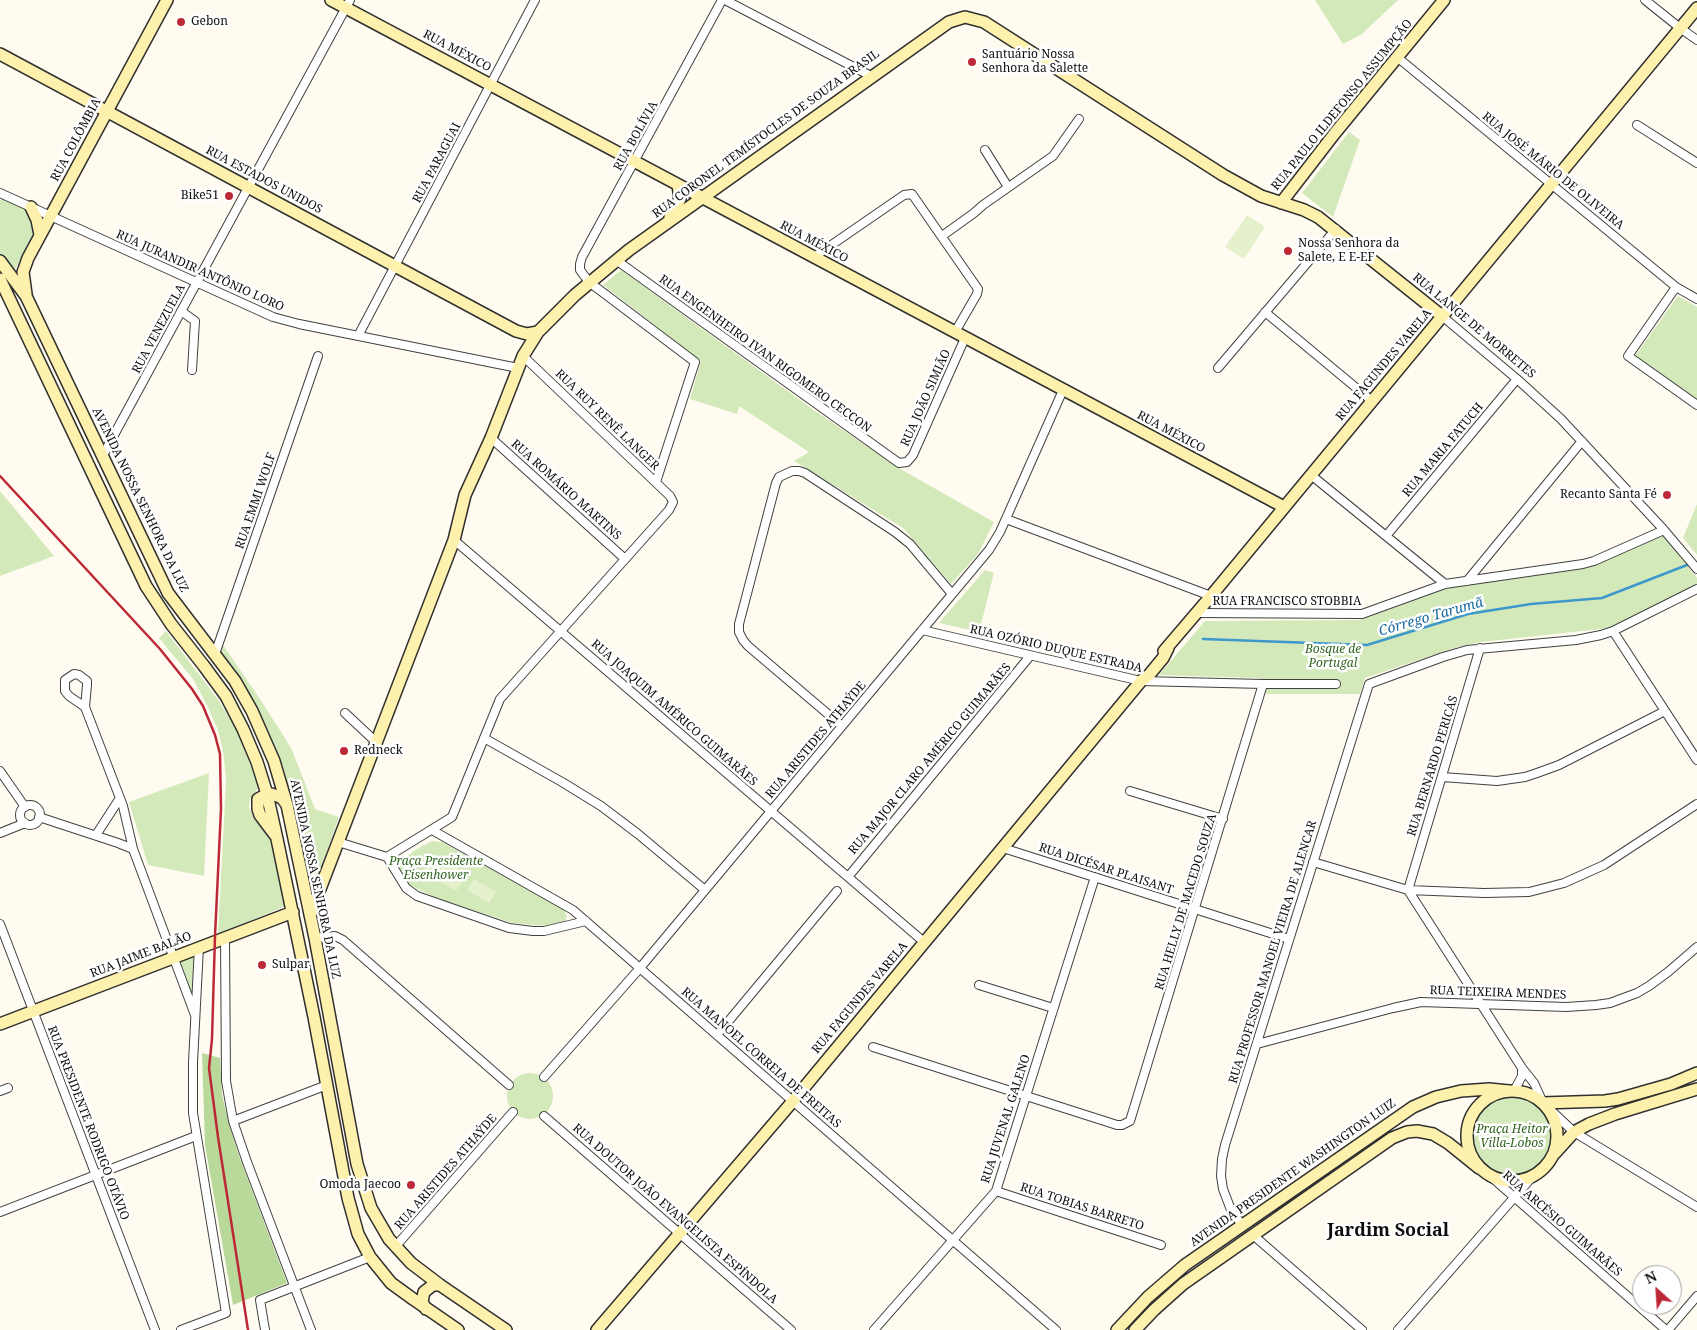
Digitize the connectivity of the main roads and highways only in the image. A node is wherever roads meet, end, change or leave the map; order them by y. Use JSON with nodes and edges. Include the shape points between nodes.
{"nodes":[{"id":1,"x":167,"y":0,"type":"edge"},
{"id":2,"x":331,"y":0,"type":"edge"},
{"id":3,"x":1444,"y":0,"type":"edge"},
{"id":4,"x":348,"y":4,"type":"edge"},
{"id":5,"x":1697,"y":8,"type":"edge"},
{"id":6,"x":965,"y":17,"type":"joint"},
{"id":7,"x":0,"y":54,"type":"edge"},
{"id":8,"x":107,"y":111,"type":"junction"},
{"id":9,"x":678,"y":185,"type":"junction"},
{"id":10,"x":702,"y":198,"type":"junction"},
{"id":11,"x":1282,"y":203,"type":"junction"},
{"id":12,"x":31,"y":207,"type":"road end"},
{"id":13,"x":666,"y":223,"type":"junction"},
{"id":14,"x":40,"y":235,"type":"junction"},
{"id":15,"x":0,"y":260,"type":"edge"},
{"id":16,"x":0,"y":278,"type":"edge"},
{"id":17,"x":26,"y":296,"type":"junction"},
{"id":18,"x":1442,"y":316,"type":"junction"},
{"id":19,"x":516,"y":331,"type":"junction"},
{"id":20,"x":538,"y":332,"type":"junction"},
{"id":21,"x":523,"y":356,"type":"junction"},
{"id":22,"x":1284,"y":507,"type":"junction"},
{"id":23,"x":267,"y":794,"type":"junction"},
{"id":24,"x":287,"y":805,"type":"junction"},
{"id":25,"x":293,"y":912,"type":"junction"},
{"id":26,"x":310,"y":915,"type":"junction"},
{"id":27,"x":308,"y":986,"type":"junction"},
{"id":28,"x":325,"y":988,"type":"junction"},
{"id":29,"x":0,"y":1024,"type":"edge"},
{"id":30,"x":1697,"y":1073,"type":"edge"},
{"id":31,"x":1697,"y":1088,"type":"edge"},
{"id":32,"x":1512,"y":1091,"type":"junction"},
{"id":33,"x":1543,"y":1103,"type":"junction"},
{"id":34,"x":1553,"y":1154,"type":"junction"},
{"id":35,"x":1479,"y":1168,"type":"junction"},
{"id":36,"x":1242,"y":1226,"type":"junction"},
{"id":37,"x":1253,"y":1235,"type":"junction"},
{"id":38,"x":440,"y":1285,"type":"junction"},
{"id":39,"x":426,"y":1309,"type":"junction"},
{"id":40,"x":458,"y":1330,"type":"edge"},
{"id":41,"x":506,"y":1330,"type":"edge"},
{"id":42,"x":597,"y":1330,"type":"edge"},
{"id":43,"x":1117,"y":1330,"type":"edge"},
{"id":44,"x":1135,"y":1330,"type":"edge"}],
"edges":[{"from":1,"to":8,"type":"main road","name":"RUA COLÔMBIA"},
{"from":2,"to":4,"type":"main road","name":"RUA MÉXICO"},
{"from":3,"to":11,"type":"main road","name":"RUA PAULO ILDEFONSO ASSUMPÇÃO"},
{"from":4,"to":9,"type":"main road","name":"RUA MÉXICO","via":[[490,85]]},
{"from":5,"to":18,"type":"main road","name":"RUA FAGUNDES VARELA"},
{"from":6,"to":10,"type":"main road","name":"RUA CORONEL TEMÍSTOCLES DE SOUZA BRASIL","via":[[949,22]]},
{"from":6,"to":11,"type":"main road","name":"RUA LANGE DE MORRETES","via":[[994,27],[1223,175],[1261,196]]},
{"from":7,"to":8,"type":"main road","name":"RUA ESTADOS UNIDOS"},
{"from":8,"to":14,"type":"main road","name":"RUA COLÔMBIA"},
{"from":8,"to":19,"type":"main road","name":"RUA ESTADOS UNIDOS"},
{"from":9,"to":10,"type":"main road","name":"RUA MÉXICO"},
{"from":9,"to":13,"type":"main road","via":[[679,203]]},
{"from":10,"to":13,"type":"main road","name":"RUA CORONEL TEMÍSTOCLES DE SOUZA BRASIL"},
{"from":10,"to":22,"type":"main road","name":"RUA MÉXICO"},
{"from":11,"to":18,"type":"main road","name":"RUA LANGE DE MORRETES","via":[[1311,213],[1336,229]]},
{"from":12,"to":14,"type":"main road"},
{"from":13,"to":20,"type":"main road","name":"RUA CORONEL TEMÍSTOCLES DE SOUZA BRASIL","via":[[589,282]]},
{"from":14,"to":17,"type":"main road","name":"RUA COLÔMBIA","via":[[23,272]]},
{"from":15,"to":17,"type":"main road","name":"AVENIDA NOSSA SENHORA DA LUZ"},
{"from":16,"to":23,"type":"main road","via":[[146,586],[170,624],[226,696],[250,745]]},
{"from":17,"to":24,"type":"main road","name":"AVENIDA NOSSA SENHORA DA LUZ","via":[[168,593],[235,681],[252,710],[274,761]]},
{"from":18,"to":22,"type":"main road","name":"RUA FAGUNDES VARELA"},
{"from":19,"to":20,"type":"main road","name":"RUA ESTADOS UNIDOS"},
{"from":19,"to":21,"type":"main road","via":[[522,343]]},
{"from":20,"to":21,"type":"main road","name":"RUA CORONEL TEMÍSTOCLES DE SOUZA BRASIL"},
{"from":21,"to":26,"type":"main road","name":"RUA CORONEL TEMÍSTOCLES DE SOUZA BRASIL","via":[[462,503],[454,540]]},
{"from":22,"to":42,"type":"main road","name":"RUA FAGUNDES VARELA","via":[[1149,675],[1140,681],[793,1101]]},
{"from":23,"to":24,"type":"main road","via":[[282,798]]},
{"from":23,"to":25,"type":"main road"},
{"from":24,"to":26,"type":"main road","name":"AVENIDA NOSSA SENHORA DA LUZ"},
{"from":25,"to":27,"type":"main road"},
{"from":25,"to":29,"type":"main road","name":"RUA JAIME BALÃO"},
{"from":26,"to":28,"type":"main road","name":"AVENIDA NOSSA SENHORA DA LUZ"},
{"from":27,"to":28,"type":"main road","via":[[317,994]]},
{"from":27,"to":39,"type":"main road","via":[[351,1212],[358,1234],[370,1257],[391,1283]]},
{"from":28,"to":38,"type":"main road","name":"AVENIDA NOSSA SENHORA DA LUZ","via":[[361,1179],[378,1222],[395,1247]]},
{"from":30,"to":33,"type":"main road","via":[[1618,1099]]},
{"from":31,"to":34,"type":"main road","via":[[1589,1124],[1574,1132]]},
{"from":32,"to":33,"type":"main road","via":[[1530,1095]]},
{"from":32,"to":35,"type":"main road","via":[[1482,1102],[1473,1114],[1467,1142]]},
{"from":32,"to":36,"type":"main road","name":"AVENIDA PRESIDENTE WASHINGTON LUIZ","via":[[1461,1091],[1419,1104]]},
{"from":33,"to":34,"type":"main road","via":[[1556,1127],[1557,1141]]},
{"from":34,"to":35,"type":"main road","via":[[1545,1167],[1518,1181],[1503,1180]]},
{"from":35,"to":37,"type":"main road","via":[[1433,1134],[1407,1132],[1385,1142]]},
{"from":36,"to":37,"type":"main road"},
{"from":36,"to":43,"type":"main road","name":"AVENIDA PRESIDENTE WASHINGTON LUIZ","via":[[1171,1276]]},
{"from":37,"to":44,"type":"main road","via":[[1183,1284]]},
{"from":38,"to":39,"type":"main road","via":[[433,1285],[424,1292],[422,1302]]},
{"from":38,"to":41,"type":"main road","name":"AVENIDA NOSSA SENHORA DA LUZ"},
{"from":39,"to":40,"type":"main road"}]}
